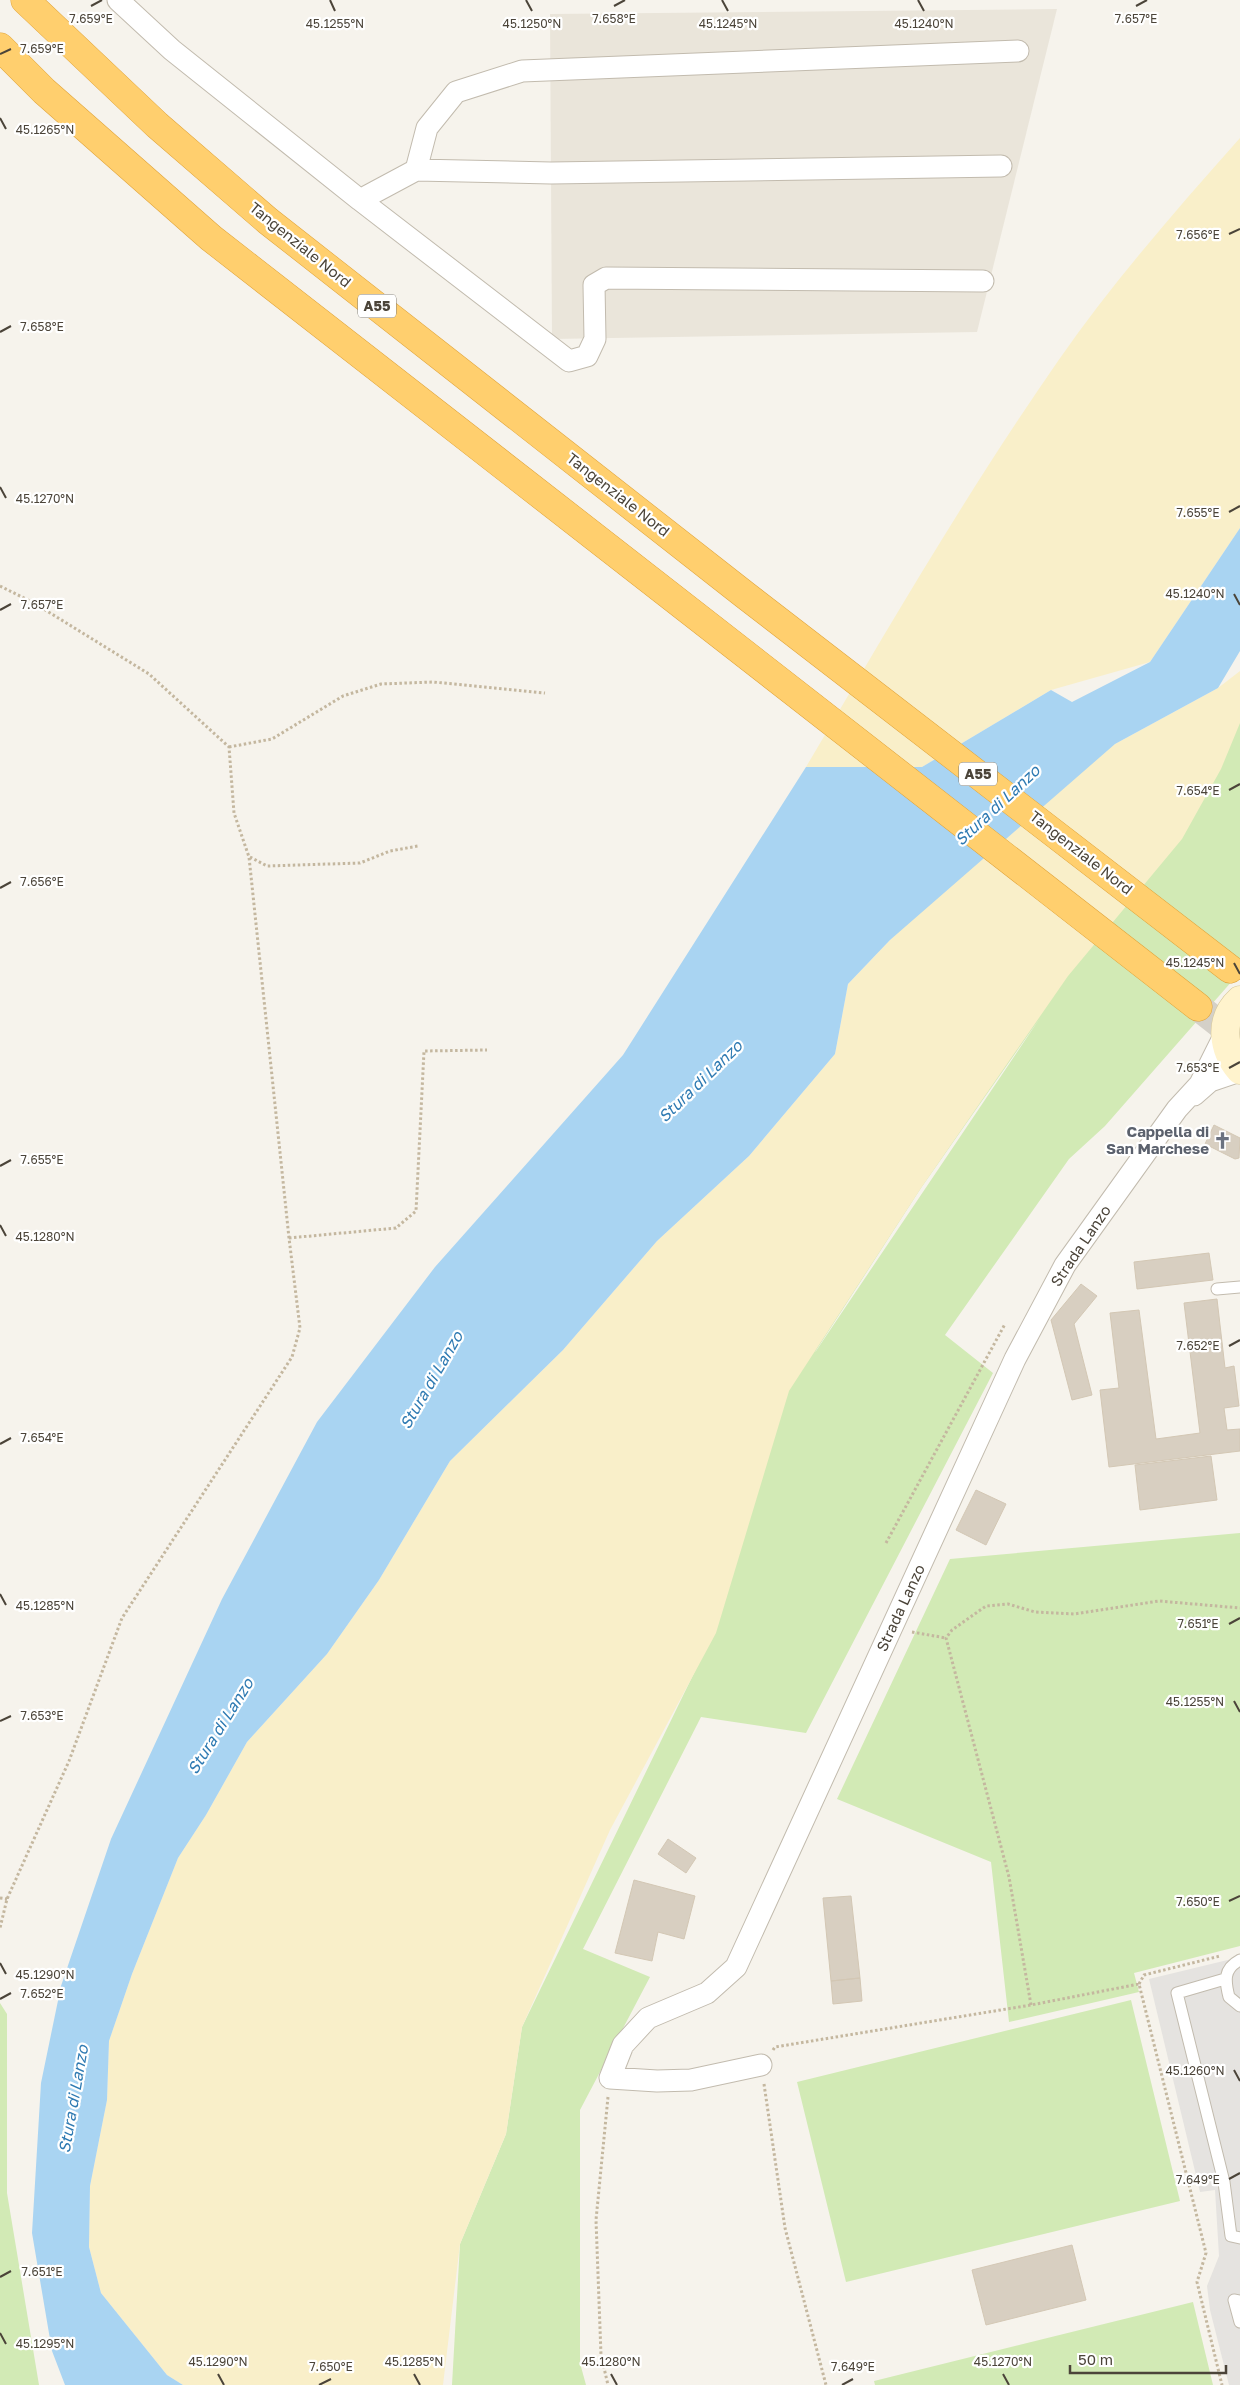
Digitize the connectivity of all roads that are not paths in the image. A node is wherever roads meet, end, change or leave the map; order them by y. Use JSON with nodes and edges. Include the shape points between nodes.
{"nodes":[{"id":1,"x":25,"y":0,"type":"edge"},
{"id":2,"x":118,"y":0,"type":"edge"},
{"id":3,"x":0,"y":47,"type":"edge"},
{"id":4,"x":1018,"y":51,"type":"dead end"},
{"id":5,"x":0,"y":62,"type":"edge"},
{"id":6,"x":44,"y":91,"type":"junction"},
{"id":7,"x":1000,"y":166,"type":"dead end"},
{"id":8,"x":416,"y":170,"type":"junction"},
{"id":9,"x":360,"y":200,"type":"junction"},
{"id":10,"x":983,"y":280,"type":"dead end"},
{"id":11,"x":1220,"y":961,"type":"dead end"},
{"id":12,"x":1188,"y":1000,"type":"tunnel mouth"},
{"id":13,"x":1240,"y":1000,"type":"edge"},
{"id":14,"x":1225,"y":1034,"type":"junction"},
{"id":15,"x":1240,"y":1071,"type":"edge"},
{"id":16,"x":1177,"y":1110,"type":"junction"},
{"id":17,"x":1240,"y":1287,"type":"edge"},
{"id":18,"x":1217,"y":1289,"type":"dead end"},
{"id":19,"x":1240,"y":1960,"type":"edge"},
{"id":20,"x":1225,"y":1979,"type":"junction"},
{"id":21,"x":1240,"y":2006,"type":"edge"},
{"id":22,"x":761,"y":2065,"type":"road end"},
{"id":23,"x":1240,"y":2238,"type":"edge"},
{"id":24,"x":1240,"y":2301,"type":"edge"},
{"id":25,"x":1240,"y":2322,"type":"edge"}],
"edges":[{"from":1,"to":11,"type":"highway","name":"Tangenziale Nord","number":"A55","via":[[156,126],[268,221],[745,595]]},
{"from":2,"to":9,"type":"street","via":[[172,50]]},
{"from":3,"to":6,"type":"highway"},
{"from":4,"to":8,"type":"street","via":[[522,71],[456,92],[427,128]]},
{"from":5,"to":6,"type":"highway"},
{"from":6,"to":12,"type":"highway","via":[[211,238]]},
{"from":7,"to":8,"type":"street","via":[[551,173]]},
{"from":8,"to":9,"type":"street"},
{"from":9,"to":10,"type":"street","via":[[569,361],[587,356],[595,339],[594,285],[606,278]]},
{"from":13,"to":14,"type":"street","via":[[1228,1018]]},
{"from":14,"to":15,"type":"street","via":[[1229,1054]]},
{"from":14,"to":16,"type":"street","name":"Strada Lanzo","via":[[1200,1084]]},
{"from":15,"to":16,"type":"street","name":"Strada Lanzo","via":[[1210,1081]]},
{"from":16,"to":22,"type":"street","name":"Strada Lanzo","via":[[1065,1265],[1015,1359],[736,1967],[707,1993],[648,2018],[623,2045],[610,2078],[657,2082],[691,2080]]},
{"from":17,"to":18,"type":"lane"},
{"from":19,"to":20,"type":"lane","via":[[1232,1964]]},
{"from":20,"to":21,"type":"lane","via":[[1229,1997]]},
{"from":20,"to":23,"type":"lane","via":[[1177,1993],[1224,2182],[1232,2236]]},
{"from":24,"to":25,"type":"lane","via":[[1234,2300]]}]}
